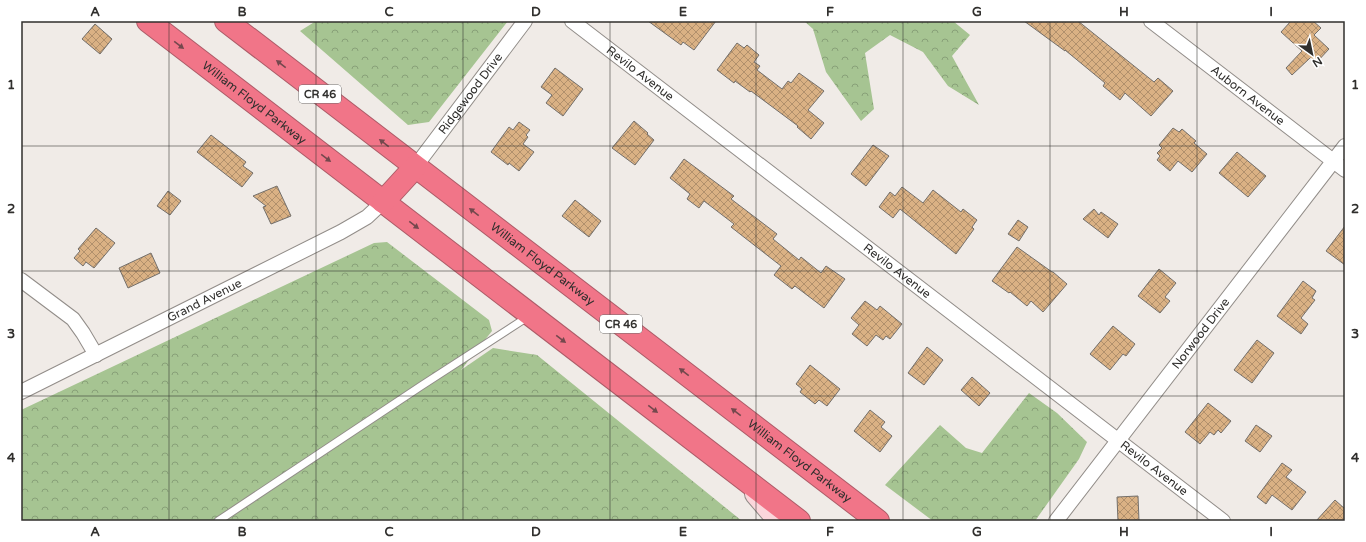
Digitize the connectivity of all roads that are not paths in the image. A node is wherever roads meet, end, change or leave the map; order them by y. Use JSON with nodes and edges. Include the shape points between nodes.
{"nodes":[{"id":1,"x":148,"y":21,"type":"edge"},
{"id":2,"x":226,"y":21,"type":"edge"},
{"id":3,"x":525,"y":21,"type":"edge"},
{"id":4,"x":572,"y":21,"type":"edge"},
{"id":5,"x":1151,"y":21,"type":"edge"},
{"id":6,"x":1345,"y":146,"type":"edge"},
{"id":7,"x":1334,"y":161,"type":"junction"},
{"id":8,"x":415,"y":167,"type":"junction"},
{"id":9,"x":1345,"y":170,"type":"edge"},
{"id":10,"x":383,"y":202,"type":"junction"},
{"id":11,"x":21,"y":280,"type":"edge"},
{"id":12,"x":530,"y":315,"type":"junction"},
{"id":13,"x":96,"y":355,"type":"junction"},
{"id":14,"x":21,"y":392,"type":"edge"},
{"id":15,"x":1118,"y":440,"type":"junction"},
{"id":16,"x":740,"y":476,"type":"junction"},
{"id":17,"x":218,"y":521,"type":"edge"},
{"id":18,"x":778,"y":521,"type":"edge"},
{"id":19,"x":799,"y":521,"type":"edge"},
{"id":20,"x":878,"y":521,"type":"edge"},
{"id":21,"x":1056,"y":521,"type":"edge"},
{"id":22,"x":1223,"y":521,"type":"edge"}],
"edges":[{"from":1,"to":10,"type":"highway","name":"William Floyd Parkway","one_way":true},
{"from":8,"to":2,"type":"highway","name":"William Floyd Parkway","number":"CR 46","one_way":true},
{"from":3,"to":8,"type":"street","name":"Ridgewood Drive"},
{"from":4,"to":15,"type":"street","name":"Revilo Avenue"},
{"from":5,"to":7,"type":"street","name":"Auborn Avenue"},
{"from":6,"to":7,"type":"street","name":"Norwood Drive"},
{"from":7,"to":9,"type":"street","name":"Auborn Avenue"},
{"from":7,"to":15,"type":"street","name":"Norwood Drive"},
{"from":8,"to":10,"type":"highway"},
{"from":20,"to":8,"type":"highway","name":"William Floyd Parkway","number":"CR 46","one_way":true},
{"from":10,"to":12,"type":"highway","name":"William Floyd Parkway","one_way":true},
{"from":10,"to":13,"type":"street","name":"Grand Avenue","via":[[367,217],[341,232]]},
{"from":11,"to":13,"type":"street","via":[[73,319]]},
{"from":12,"to":16,"type":"highway","name":"William Floyd Parkway","one_way":true},
{"from":12,"to":17,"type":"lane"},
{"from":13,"to":14,"type":"street","name":"Grand Avenue"},
{"from":15,"to":21,"type":"street","name":"Norwood Drive"},
{"from":15,"to":22,"type":"street","name":"Revilo Avenue"},
{"from":16,"to":18,"type":"street"},
{"from":16,"to":19,"type":"highway","name":"William Floyd Parkway"}]}
